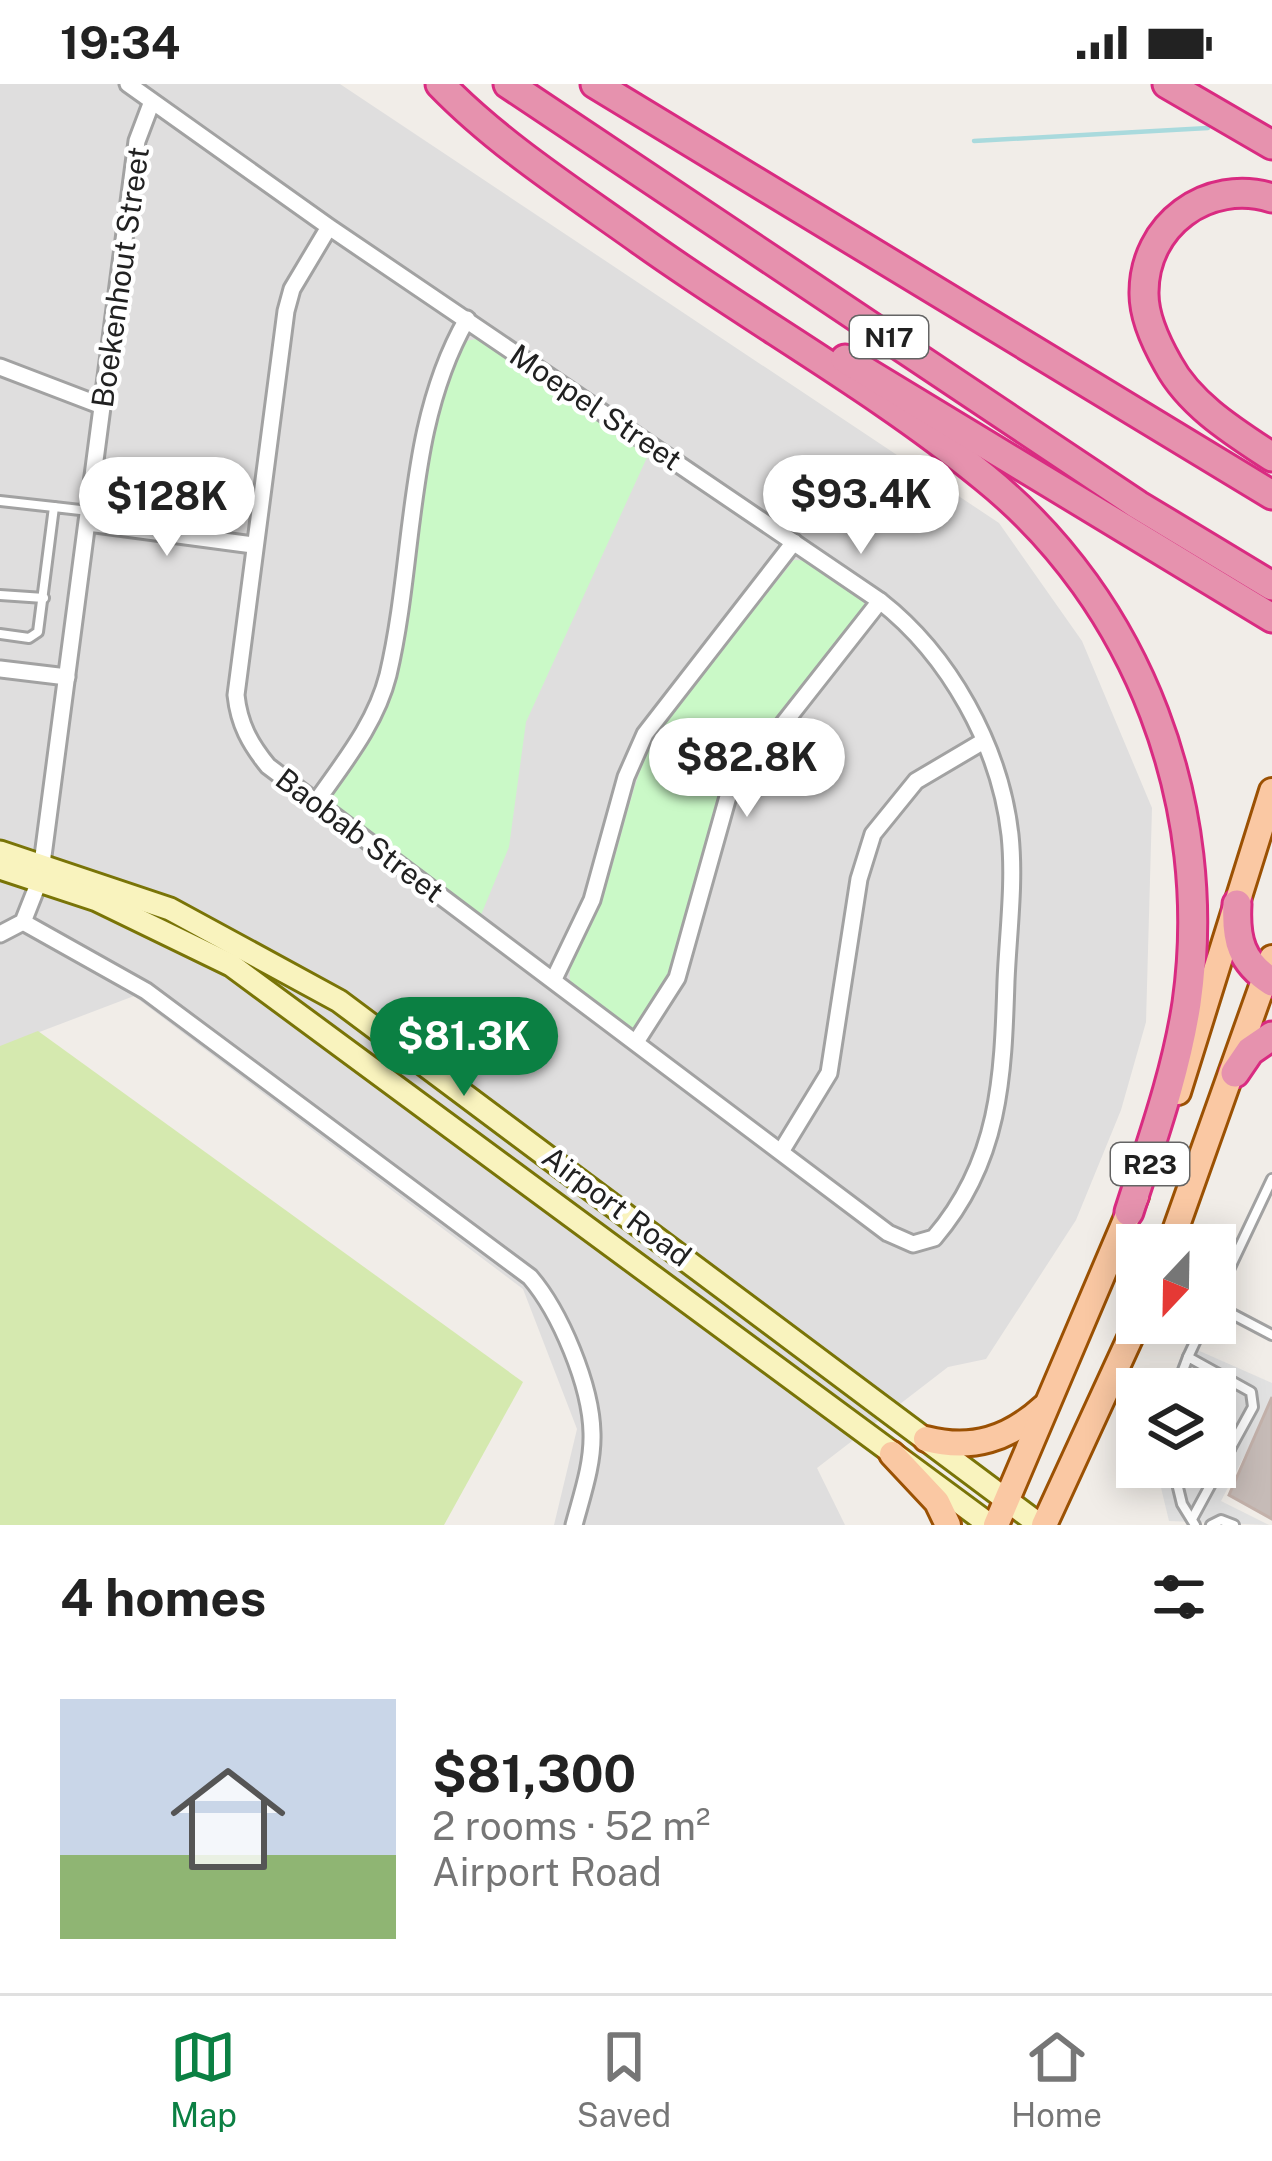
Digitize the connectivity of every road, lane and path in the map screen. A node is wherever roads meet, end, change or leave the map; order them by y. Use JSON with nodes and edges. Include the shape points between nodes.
{"nodes":[{"id":1,"x":128,"y":84,"type":"edge"},
{"id":2,"x":440,"y":84,"type":"edge"},
{"id":3,"x":508,"y":84,"type":"edge"},
{"id":4,"x":595,"y":84,"type":"edge"},
{"id":5,"x":1169,"y":84,"type":"edge"},
{"id":6,"x":151,"y":104,"type":"junction"},
{"id":7,"x":1272,"y":135,"type":"edge"},
{"id":8,"x":1272,"y":145,"type":"edge"},
{"id":9,"x":524,"y":154,"type":"junction"},
{"id":10,"x":1272,"y":198,"type":"edge"},
{"id":11,"x":329,"y":227,"type":"junction"},
{"id":12,"x":467,"y":320,"type":"junction"},
{"id":13,"x":0,"y":367,"type":"edge"},
{"id":14,"x":102,"y":406,"type":"junction"},
{"id":15,"x":1272,"y":457,"type":"edge"},
{"id":16,"x":1272,"y":495,"type":"edge"},
{"id":17,"x":0,"y":501,"type":"edge"},
{"id":18,"x":54,"y":508,"type":"junction"},
{"id":19,"x":89,"y":517,"type":"junction"},
{"id":20,"x":794,"y":542,"type":"junction"},
{"id":21,"x":253,"y":545,"type":"junction"},
{"id":22,"x":1272,"y":586,"type":"edge"},
{"id":23,"x":0,"y":595,"type":"edge"},
{"id":24,"x":44,"y":598,"type":"junction"},
{"id":25,"x":880,"y":601,"type":"junction"},
{"id":26,"x":1272,"y":618,"type":"edge"},
{"id":27,"x":0,"y":634,"type":"edge"},
{"id":28,"x":0,"y":669,"type":"edge"},
{"id":29,"x":67,"y":677,"type":"junction"},
{"id":30,"x":982,"y":742,"type":"junction"},
{"id":31,"x":1272,"y":790,"type":"edge"},
{"id":32,"x":316,"y":802,"type":"junction"},
{"id":33,"x":0,"y":852,"type":"edge"},
{"id":34,"x":0,"y":868,"type":"edge"},
{"id":35,"x":41,"y":872,"type":"junction"},
{"id":36,"x":1238,"y":904,"type":"junction"},
{"id":37,"x":23,"y":922,"type":"junction"},
{"id":38,"x":0,"y":934,"type":"edge"},
{"id":39,"x":1270,"y":973,"type":"edge"},
{"id":40,"x":554,"y":979,"type":"junction"},
{"id":41,"x":1272,"y":1036,"type":"edge"},
{"id":42,"x":636,"y":1042,"type":"junction"},
{"id":43,"x":1235,"y":1073,"type":"junction"},
{"id":44,"x":782,"y":1150,"type":"junction"},
{"id":45,"x":1272,"y":1179,"type":"edge"},
{"id":46,"x":1129,"y":1212,"type":"junction"},
{"id":47,"x":1178,"y":1224,"type":"edge"},
{"id":48,"x":901,"y":1240,"type":"joint"},
{"id":49,"x":1236,"y":1257,"type":"edge"},
{"id":50,"x":1236,"y":1314,"type":"edge"},
{"id":51,"x":1272,"y":1335,"type":"edge"},
{"id":52,"x":1127,"y":1344,"type":"edge"},
{"id":53,"x":1194,"y":1344,"type":"edge"},
{"id":54,"x":1188,"y":1357,"type":"junction"},
{"id":55,"x":1184,"y":1368,"type":"edge"},
{"id":56,"x":1207,"y":1368,"type":"edge"},
{"id":57,"x":1236,"y":1384,"type":"edge"},
{"id":58,"x":1046,"y":1404,"type":"junction"},
{"id":59,"x":1236,"y":1438,"type":"edge"},
{"id":60,"x":926,"y":1439,"type":"junction"},
{"id":61,"x":892,"y":1454,"type":"junction"},
{"id":62,"x":1181,"y":1488,"type":"edge"},
{"id":63,"x":1211,"y":1488,"type":"edge"},
{"id":64,"x":1006,"y":1499,"type":"junction"},
{"id":65,"x":1194,"y":1522,"type":"edge"},
{"id":66,"x":580,"y":1524,"type":"edge"},
{"id":67,"x":948,"y":1525,"type":"edge"},
{"id":68,"x":993,"y":1525,"type":"edge"},
{"id":69,"x":1042,"y":1525,"type":"edge"},
{"id":70,"x":1211,"y":1525,"type":"edge"},
{"id":71,"x":1234,"y":1525,"type":"edge"}],
"edges":[{"from":1,"to":6,"type":"street","name":"Moepel Street"},
{"from":2,"to":9,"type":"highway"},
{"from":3,"to":22,"type":"highway","number":"N17"},
{"from":4,"to":16,"type":"highway","number":"N17"},
{"from":5,"to":7,"type":"highway"},
{"from":5,"to":8,"type":"highway"},
{"from":6,"to":11,"type":"street","name":"Moepel Street"},
{"from":6,"to":14,"type":"street","name":"Boekenhout Street","via":[[136,141]]},
{"from":9,"to":26,"type":"highway","via":[[704,273]]},
{"from":9,"to":46,"type":"highway","via":[[985,477],[1063,554],[1118,634],[1173,770],[1192,902],[1178,1049]]},
{"from":10,"to":15,"type":"highway","via":[[1225,194],[1193,206],[1159,237],[1144,290],[1152,330],[1176,378],[1220,422]]},
{"from":11,"to":12,"type":"street","name":"Moepel Street"},
{"from":11,"to":21,"type":"street","name":"Baobab Street","via":[[286,311]]},
{"from":12,"to":20,"type":"street","name":"Moepel Street"},
{"from":12,"to":32,"type":"street","via":[[431,398],[388,675],[369,722]]},
{"from":13,"to":14,"type":"street"},
{"from":14,"to":19,"type":"street","name":"Boekenhout Street"},
{"from":17,"to":18,"type":"lane"},
{"from":18,"to":19,"type":"lane"},
{"from":18,"to":24,"type":"lane"},
{"from":19,"to":21,"type":"street"},
{"from":19,"to":29,"type":"street","name":"Boekenhout Street"},
{"from":20,"to":25,"type":"street","name":"Moepel Street"},
{"from":20,"to":40,"type":"street","via":[[645,734],[592,900]]},
{"from":21,"to":32,"type":"street","name":"Baobab Street","via":[[238,716],[268,766]]},
{"from":23,"to":24,"type":"lane"},
{"from":24,"to":27,"type":"lane","via":[[34,636]]},
{"from":25,"to":30,"type":"street","name":"Moepel Street","via":[[930,645]]},
{"from":25,"to":42,"type":"street","via":[[729,793],[677,978]]},
{"from":28,"to":29,"type":"street"},
{"from":29,"to":35,"type":"street","name":"Boekenhout Street"},
{"from":30,"to":44,"type":"street","via":[[916,781],[873,834],[829,1073]]},
{"from":30,"to":48,"type":"street","name":"Moepel Street","via":[[1007,815],[1011,855],[997,1119],[977,1174],[943,1227],[924,1244]]},
{"from":31,"to":36,"type":"main road","number":"R23"},
{"from":32,"to":40,"type":"street","name":"Baobab Street"},
{"from":33,"to":35,"type":"main road"},
{"from":34,"to":35,"type":"main road"},
{"from":35,"to":37,"type":"street","name":"Boekenhout Street"},
{"from":35,"to":60,"type":"main road","name":"Airport Road","via":[[170,909],[339,1001]]},
{"from":35,"to":61,"type":"main road","name":"Airport Road","via":[[247,976]]},
{"from":36,"to":39,"type":"highway","via":[[1238,944]]},
{"from":36,"to":46,"type":"main road","number":"R23","via":[[1186,1072]]},
{"from":37,"to":38,"type":"street"},
{"from":37,"to":66,"type":"street","via":[[146,991],[530,1277],[560,1318],[590,1416]]},
{"from":39,"to":43,"type":"main road","number":"R23"},
{"from":40,"to":42,"type":"street","name":"Baobab Street"},
{"from":41,"to":43,"type":"highway"},
{"from":42,"to":44,"type":"street","name":"Baobab Street"},
{"from":43,"to":47,"type":"main road","number":"R23"},
{"from":44,"to":48,"type":"street","name":"Baobab Street"},
{"from":45,"to":49,"type":"lane"},
{"from":46,"to":58,"type":"main road","number":"R23"},
{"from":50,"to":51,"type":"lane"},
{"from":52,"to":69,"type":"main road"},
{"from":53,"to":54,"type":"lane"},
{"from":54,"to":55,"type":"lane"},
{"from":54,"to":56,"type":"lane"},
{"from":57,"to":59,"type":"lane","via":[[1251,1393],[1252,1407]]},
{"from":58,"to":60,"type":"main road","via":[[990,1441]]},
{"from":58,"to":64,"type":"main road","number":"R23"},
{"from":60,"to":64,"type":"main road","name":"Airport Road"},
{"from":61,"to":67,"type":"main road"},
{"from":61,"to":68,"type":"main road","name":"Airport Road"},
{"from":62,"to":65,"type":"lane"},
{"from":63,"to":65,"type":"lane"},
{"from":64,"to":68,"type":"main road","number":"R23"},
{"from":64,"to":69,"type":"main road","name":"Airport Road"},
{"from":70,"to":71,"type":"lane"}]}
